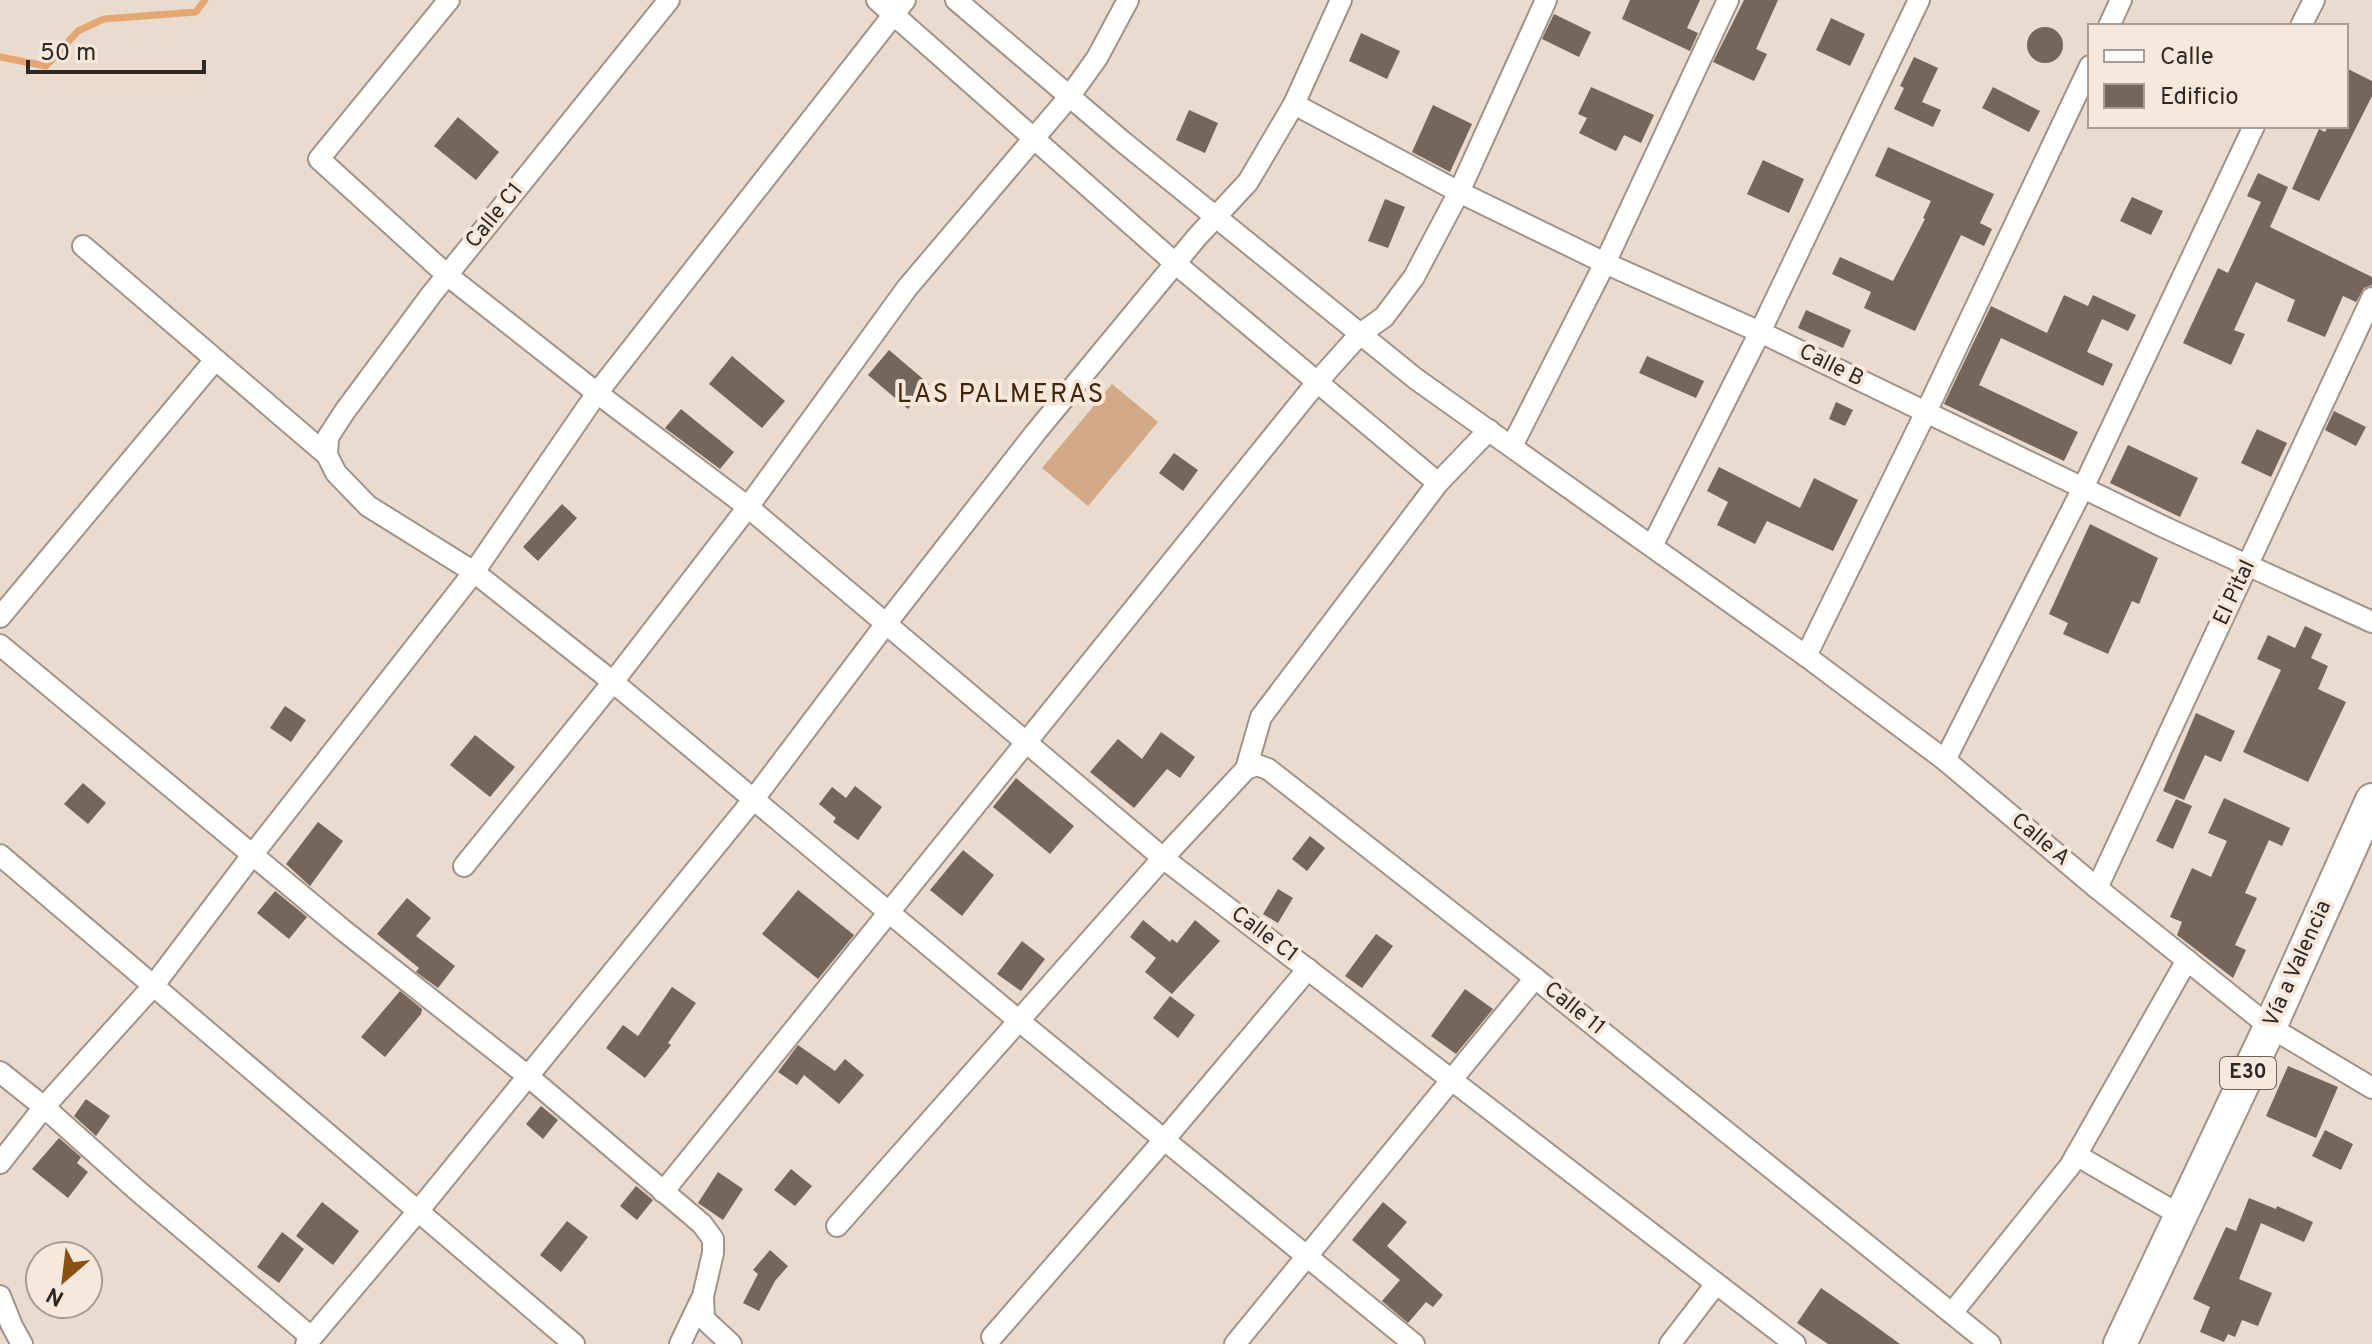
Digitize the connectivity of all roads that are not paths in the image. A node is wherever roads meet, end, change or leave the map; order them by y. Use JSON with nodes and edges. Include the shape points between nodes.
{"nodes":[{"id":1,"x":449,"y":0,"type":"edge"},
{"id":2,"x":669,"y":0,"type":"edge"},
{"id":3,"x":877,"y":0,"type":"edge"},
{"id":4,"x":956,"y":0,"type":"edge"},
{"id":5,"x":1128,"y":0,"type":"edge"},
{"id":6,"x":1341,"y":0,"type":"edge"},
{"id":7,"x":1546,"y":0,"type":"edge"},
{"id":8,"x":1728,"y":0,"type":"edge"},
{"id":9,"x":1919,"y":0,"type":"edge"},
{"id":10,"x":2121,"y":0,"type":"edge"},
{"id":11,"x":2314,"y":0,"type":"edge"},
{"id":12,"x":899,"y":7,"type":"edge"},
{"id":13,"x":2110,"y":24,"type":"edge"},
{"id":14,"x":2302,"y":24,"type":"edge"},
{"id":15,"x":2088,"y":70,"type":"edge"},
{"id":16,"x":1069,"y":97,"type":"junction"},
{"id":17,"x":1294,"y":104,"type":"junction"},
{"id":18,"x":2253,"y":128,"type":"edge"},
{"id":19,"x":1035,"y":138,"type":"junction"},
{"id":20,"x":1459,"y":192,"type":"junction"},
{"id":21,"x":1216,"y":217,"type":"junction"},
{"id":22,"x":83,"y":246,"type":"dead end"},
{"id":23,"x":1605,"y":263,"type":"junction"},
{"id":24,"x":1176,"y":264,"type":"junction"},
{"id":25,"x":447,"y":275,"type":"junction"},
{"id":26,"x":2372,"y":298,"type":"edge"},
{"id":27,"x":1760,"y":332,"type":"junction"},
{"id":28,"x":1360,"y":334,"type":"junction"},
{"id":29,"x":215,"y":360,"type":"junction"},
{"id":30,"x":1318,"y":381,"type":"junction"},
{"id":31,"x":597,"y":393,"type":"junction"},
{"id":32,"x":1926,"y":412,"type":"junction"},
{"id":33,"x":1489,"y":430,"type":"junction"},
{"id":34,"x":327,"y":446,"type":"junction"},
{"id":35,"x":1512,"y":446,"type":"junction"},
{"id":36,"x":1438,"y":483,"type":"junction"},
{"id":37,"x":2083,"y":488,"type":"junction"},
{"id":38,"x":748,"y":507,"type":"junction"},
{"id":39,"x":1652,"y":546,"type":"junction"},
{"id":40,"x":2248,"y":565,"type":"junction"},
{"id":41,"x":474,"y":572,"type":"junction"},
{"id":42,"x":0,"y":617,"type":"edge"},
{"id":43,"x":2372,"y":622,"type":"edge"},
{"id":44,"x":885,"y":625,"type":"junction"},
{"id":45,"x":0,"y":645,"type":"edge"},
{"id":46,"x":1806,"y":656,"type":"junction"},
{"id":47,"x":613,"y":682,"type":"junction"},
{"id":48,"x":1026,"y":742,"type":"junction"},
{"id":49,"x":1945,"y":760,"type":"junction"},
{"id":50,"x":1246,"y":769,"type":"junction"},
{"id":51,"x":753,"y":800,"type":"junction"},
{"id":52,"x":2369,"y":815,"type":"edge"},
{"id":53,"x":253,"y":854,"type":"junction"},
{"id":54,"x":0,"y":855,"type":"edge"},
{"id":55,"x":1163,"y":858,"type":"junction"},
{"id":56,"x":464,"y":866,"type":"dead end"},
{"id":57,"x":2097,"y":888,"type":"junction"},
{"id":58,"x":890,"y":911,"type":"junction"},
{"id":59,"x":2187,"y":960,"type":"junction"},
{"id":60,"x":1308,"y":969,"type":"junction"},
{"id":61,"x":1535,"y":978,"type":"junction"},
{"id":62,"x":154,"y":985,"type":"junction"},
{"id":63,"x":1018,"y":1020,"type":"junction"},
{"id":64,"x":2270,"y":1027,"type":"junction"},
{"id":65,"x":0,"y":1072,"type":"edge"},
{"id":66,"x":529,"y":1077,"type":"junction"},
{"id":67,"x":1453,"y":1079,"type":"junction"},
{"id":68,"x":2372,"y":1088,"type":"edge"},
{"id":69,"x":44,"y":1107,"type":"junction"},
{"id":70,"x":1164,"y":1140,"type":"junction"},
{"id":71,"x":2076,"y":1155,"type":"junction"},
{"id":72,"x":0,"y":1163,"type":"edge"},
{"id":73,"x":663,"y":1192,"type":"junction"},
{"id":74,"x":419,"y":1210,"type":"junction"},
{"id":75,"x":2180,"y":1215,"type":"junction"},
{"id":76,"x":837,"y":1226,"type":"dead end"},
{"id":77,"x":1308,"y":1257,"type":"junction"},
{"id":78,"x":1716,"y":1284,"type":"junction"},
{"id":79,"x":0,"y":1296,"type":"edge"},
{"id":80,"x":703,"y":1296,"type":"junction"},
{"id":81,"x":1952,"y":1313,"type":"junction"},
{"id":82,"x":992,"y":1337,"type":"dead end"},
{"id":83,"x":308,"y":1341,"type":"edge"},
{"id":84,"x":22,"y":1344,"type":"edge"},
{"id":85,"x":574,"y":1344,"type":"edge"},
{"id":86,"x":680,"y":1344,"type":"edge"},
{"id":87,"x":731,"y":1344,"type":"edge"},
{"id":88,"x":1235,"y":1344,"type":"edge"},
{"id":89,"x":1414,"y":1344,"type":"edge"},
{"id":90,"x":1670,"y":1344,"type":"edge"},
{"id":91,"x":1795,"y":1344,"type":"edge"},
{"id":92,"x":1990,"y":1344,"type":"edge"},
{"id":93,"x":2120,"y":1344,"type":"edge"}],
"edges":[{"from":1,"to":25,"type":"street","name":"Calle C1","via":[[319,159]]},
{"from":2,"to":25,"type":"street","name":"Calle C1"},
{"from":3,"to":12,"type":"street"},
{"from":4,"to":16,"type":"street","name":"Calle A"},
{"from":5,"to":16,"type":"street"},
{"from":6,"to":17,"type":"street"},
{"from":7,"to":20,"type":"street"},
{"from":8,"to":23,"type":"street"},
{"from":9,"to":27,"type":"street"},
{"from":10,"to":13,"type":"street"},
{"from":11,"to":14,"type":"street"},
{"from":12,"to":19,"type":"street"},
{"from":12,"to":31,"type":"street"},
{"from":15,"to":32,"type":"street"},
{"from":16,"to":19,"type":"street"},
{"from":16,"to":21,"type":"street","name":"Calle A"},
{"from":17,"to":20,"type":"street","name":"Calle B"},
{"from":17,"to":21,"type":"street","via":[[1248,182]]},
{"from":18,"to":37,"type":"street"},
{"from":19,"to":24,"type":"street"},
{"from":19,"to":38,"type":"street","via":[[907,288]]},
{"from":20,"to":23,"type":"street","name":"Calle B"},
{"from":20,"to":28,"type":"street","via":[[1414,277],[1384,317]]},
{"from":21,"to":24,"type":"street"},
{"from":21,"to":28,"type":"street","name":"Calle A"},
{"from":22,"to":29,"type":"street"},
{"from":23,"to":27,"type":"street","name":"Calle B"},
{"from":23,"to":35,"type":"street"},
{"from":24,"to":30,"type":"street"},
{"from":24,"to":44,"type":"street"},
{"from":25,"to":31,"type":"street","name":"Calle C1"},
{"from":25,"to":34,"type":"street","name":"Calle C1"},
{"from":26,"to":40,"type":"street","name":"El Pital"},
{"from":27,"to":32,"type":"street","name":"Calle B"},
{"from":27,"to":39,"type":"street"},
{"from":28,"to":30,"type":"street"},
{"from":28,"to":33,"type":"street","name":"Calle A"},
{"from":29,"to":34,"type":"street"},
{"from":29,"to":42,"type":"street"},
{"from":30,"to":36,"type":"street"},
{"from":30,"to":48,"type":"street"},
{"from":31,"to":38,"type":"street","name":"Calle C1"},
{"from":31,"to":41,"type":"street"},
{"from":32,"to":37,"type":"street","name":"Calle B"},
{"from":32,"to":46,"type":"street"},
{"from":33,"to":35,"type":"street","name":"Calle A"},
{"from":33,"to":36,"type":"street"},
{"from":34,"to":41,"type":"street","via":[[336,473],[368,506]]},
{"from":35,"to":39,"type":"street","name":"Calle A"},
{"from":36,"to":50,"type":"street","via":[[1261,717]]},
{"from":37,"to":40,"type":"street","name":"Calle B"},
{"from":37,"to":49,"type":"street"},
{"from":38,"to":44,"type":"street","name":"Calle C1"},
{"from":38,"to":47,"type":"street"},
{"from":39,"to":46,"type":"street","name":"Calle A"},
{"from":40,"to":43,"type":"street","name":"Calle B"},
{"from":40,"to":57,"type":"street","name":"El Pital"},
{"from":41,"to":47,"type":"street"},
{"from":41,"to":53,"type":"street"},
{"from":44,"to":48,"type":"street","name":"Calle C1"},
{"from":44,"to":51,"type":"street"},
{"from":45,"to":53,"type":"street"},
{"from":46,"to":49,"type":"street","name":"Calle A"},
{"from":47,"to":51,"type":"street"},
{"from":47,"to":56,"type":"street"},
{"from":48,"to":55,"type":"street","name":"Calle C1"},
{"from":48,"to":58,"type":"street"},
{"from":49,"to":57,"type":"street","name":"Calle A"},
{"from":50,"to":55,"type":"street"},
{"from":50,"to":61,"type":"street","name":"Calle 11","via":[[1268,769]]},
{"from":51,"to":58,"type":"street"},
{"from":51,"to":66,"type":"street"},
{"from":52,"to":64,"type":"highway","name":"Vía a Valencia","number":"E30"},
{"from":53,"to":62,"type":"street"},
{"from":53,"to":66,"type":"street"},
{"from":54,"to":62,"type":"street"},
{"from":55,"to":60,"type":"street","name":"Calle C1"},
{"from":55,"to":63,"type":"street"},
{"from":57,"to":59,"type":"street","name":"Calle A"},
{"from":58,"to":63,"type":"street"},
{"from":58,"to":73,"type":"street"},
{"from":59,"to":64,"type":"street","name":"Calle A"},
{"from":59,"to":71,"type":"street"},
{"from":60,"to":67,"type":"street","name":"Calle C1"},
{"from":60,"to":70,"type":"street"},
{"from":61,"to":67,"type":"street"},
{"from":61,"to":81,"type":"street","name":"Calle 11"},
{"from":62,"to":69,"type":"street"},
{"from":62,"to":74,"type":"street"},
{"from":63,"to":70,"type":"street"},
{"from":63,"to":76,"type":"street"},
{"from":64,"to":68,"type":"street","name":"Calle A"},
{"from":64,"to":75,"type":"highway","name":"Vía a Valencia","number":"E30"},
{"from":65,"to":69,"type":"street"},
{"from":66,"to":73,"type":"street"},
{"from":66,"to":74,"type":"street"},
{"from":67,"to":77,"type":"street"},
{"from":67,"to":78,"type":"street","name":"Calle C1"},
{"from":69,"to":72,"type":"street"},
{"from":69,"to":83,"type":"street"},
{"from":70,"to":77,"type":"street"},
{"from":70,"to":82,"type":"street"},
{"from":71,"to":75,"type":"street"},
{"from":71,"to":81,"type":"street"},
{"from":73,"to":80,"type":"street","via":[[713,1239]]},
{"from":74,"to":83,"type":"street"},
{"from":74,"to":85,"type":"street"},
{"from":75,"to":93,"type":"highway","name":"Vía a Valencia","number":"E30"},
{"from":77,"to":88,"type":"street"},
{"from":77,"to":89,"type":"street"},
{"from":78,"to":90,"type":"street"},
{"from":78,"to":91,"type":"street","name":"Calle C1"},
{"from":79,"to":84,"type":"street"},
{"from":80,"to":86,"type":"street"},
{"from":80,"to":87,"type":"street","via":[[704,1319]]},
{"from":81,"to":92,"type":"street","name":"Calle 11"}]}
